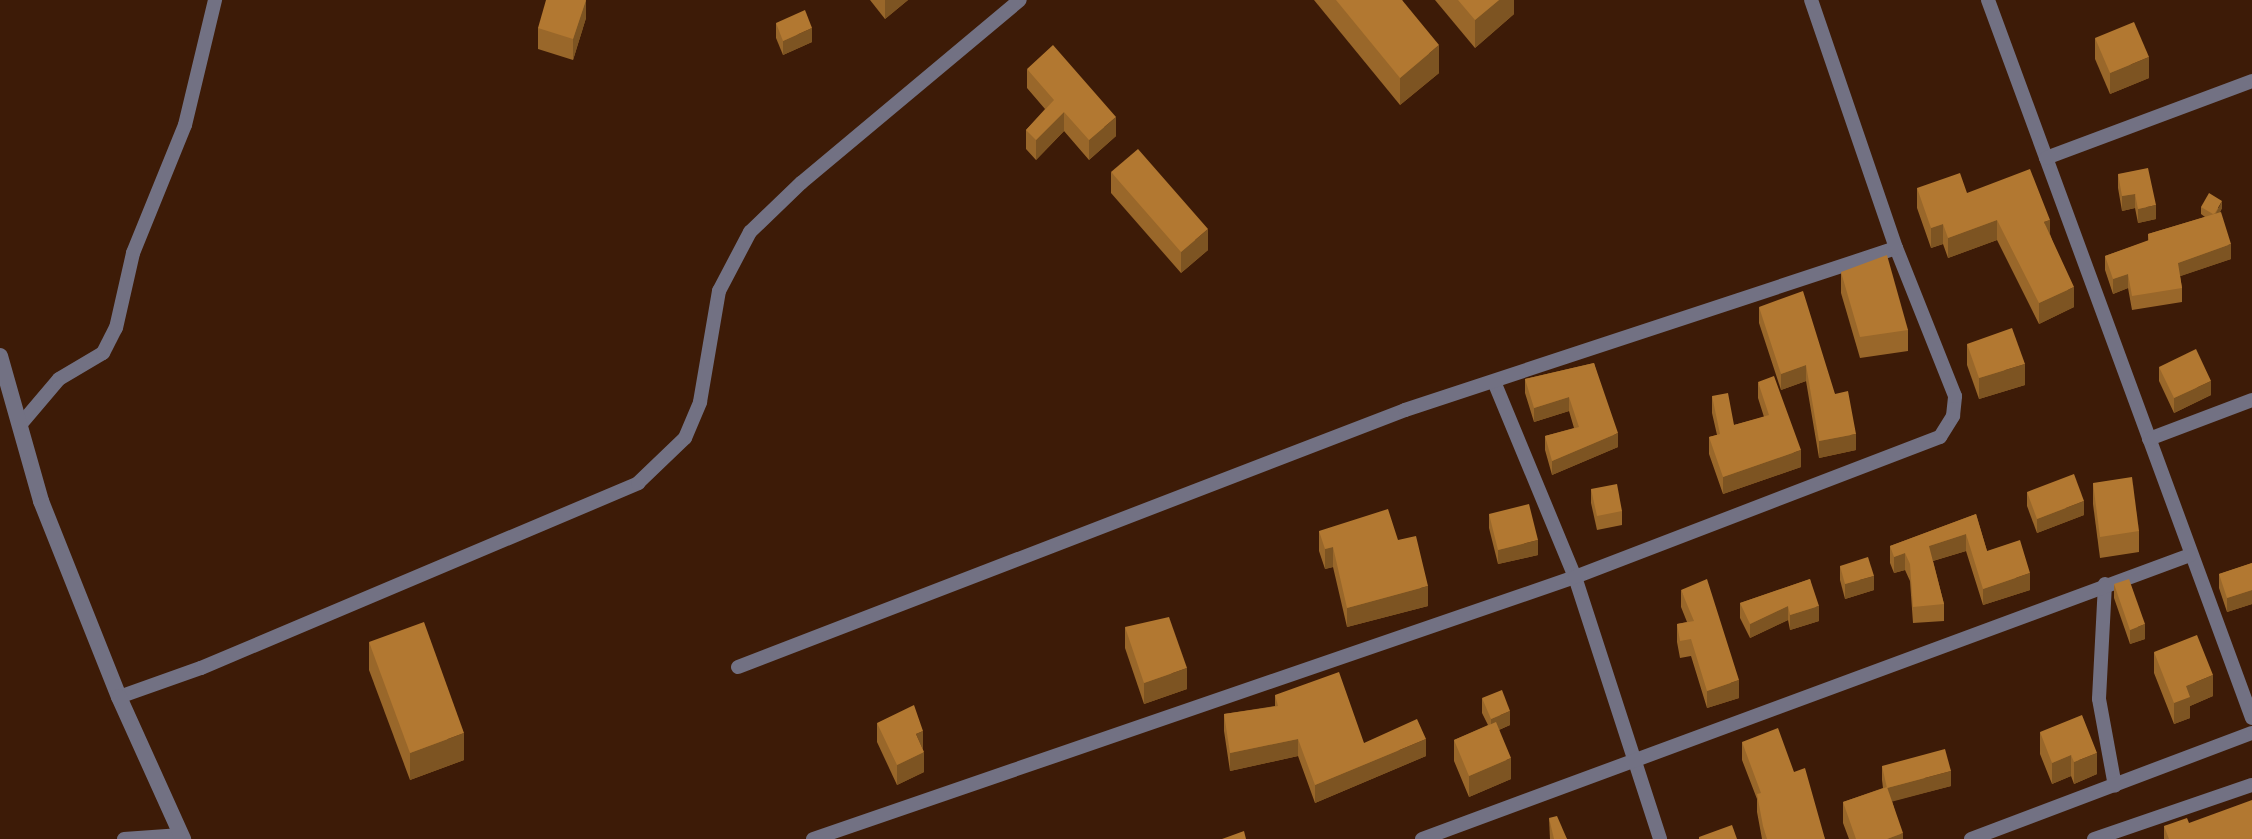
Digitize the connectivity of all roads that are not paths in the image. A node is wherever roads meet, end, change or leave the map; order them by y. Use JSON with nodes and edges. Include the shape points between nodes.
{"nodes":[{"id":1,"x":215,"y":0,"type":"edge"},
{"id":2,"x":1020,"y":0,"type":"edge"},
{"id":3,"x":1811,"y":0,"type":"edge"},
{"id":4,"x":1988,"y":0,"type":"edge"},
{"id":5,"x":2252,"y":81,"type":"edge"},
{"id":6,"x":2046,"y":158,"type":"junction"},
{"id":7,"x":1896,"y":248,"type":"junction"},
{"id":8,"x":0,"y":356,"type":"edge"},
{"id":9,"x":1495,"y":384,"type":"junction"},
{"id":10,"x":2252,"y":400,"type":"edge"},
{"id":11,"x":20,"y":425,"type":"junction"},
{"id":12,"x":2149,"y":439,"type":"junction"},
{"id":13,"x":2190,"y":555,"type":"junction"},
{"id":14,"x":1575,"y":577,"type":"junction"},
{"id":15,"x":2105,"y":584,"type":"junction"},
{"id":16,"x":738,"y":667,"type":"dead end"},
{"id":17,"x":119,"y":697,"type":"junction"},
{"id":18,"x":2252,"y":718,"type":"edge"},
{"id":19,"x":2252,"y":733,"type":"edge"},
{"id":20,"x":1636,"y":759,"type":"junction"},
{"id":21,"x":2252,"y":785,"type":"edge"},
{"id":22,"x":2115,"y":786,"type":"junction"},
{"id":23,"x":857,"y":823,"type":"junction"},
{"id":24,"x":182,"y":837,"type":"edge"},
{"id":25,"x":124,"y":839,"type":"edge"},
{"id":26,"x":813,"y":839,"type":"edge"},
{"id":27,"x":863,"y":839,"type":"edge"},
{"id":28,"x":1422,"y":839,"type":"edge"},
{"id":29,"x":1660,"y":839,"type":"edge"},
{"id":30,"x":1971,"y":839,"type":"edge"},
{"id":31,"x":2094,"y":839,"type":"edge"}],
"edges":[{"from":1,"to":11,"type":"street","via":[[185,125],[133,253],[116,328],[103,353],[59,379]]},
{"from":2,"to":17,"type":"street","via":[[750,232],[719,291],[700,402],[685,438],[638,483],[201,668]]},
{"from":3,"to":7,"type":"street"},
{"from":4,"to":6,"type":"street"},
{"from":5,"to":6,"type":"street"},
{"from":6,"to":12,"type":"street"},
{"from":7,"to":9,"type":"street","via":[[1577,350]]},
{"from":7,"to":14,"type":"street","via":[[1955,396],[1953,416],[1940,437]]},
{"from":8,"to":11,"type":"street"},
{"from":9,"to":14,"type":"street"},
{"from":9,"to":16,"type":"street","via":[[1405,410]]},
{"from":10,"to":12,"type":"street"},
{"from":11,"to":17,"type":"street","via":[[41,501]]},
{"from":12,"to":13,"type":"street"},
{"from":13,"to":15,"type":"street"},
{"from":13,"to":18,"type":"street"},
{"from":14,"to":20,"type":"street"},
{"from":14,"to":23,"type":"street"},
{"from":15,"to":20,"type":"street"},
{"from":15,"to":22,"type":"street","via":[[2099,699]]},
{"from":17,"to":24,"type":"street"},
{"from":19,"to":22,"type":"street"},
{"from":20,"to":28,"type":"street"},
{"from":20,"to":29,"type":"street"},
{"from":21,"to":31,"type":"street"},
{"from":22,"to":30,"type":"street"},
{"from":23,"to":26,"type":"street"},
{"from":23,"to":27,"type":"street"},
{"from":24,"to":25,"type":"street"}]}
